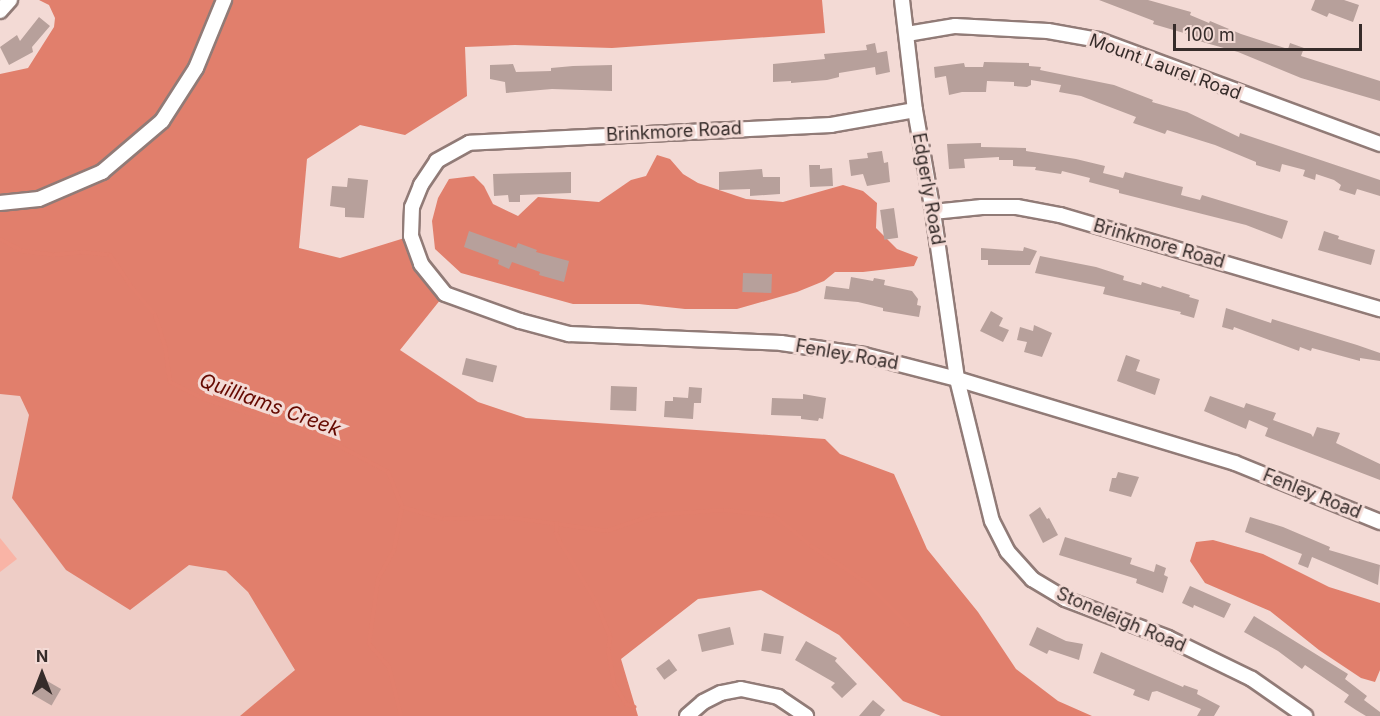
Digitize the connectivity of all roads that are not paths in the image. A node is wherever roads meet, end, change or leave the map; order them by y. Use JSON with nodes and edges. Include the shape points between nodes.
{"nodes":[{"id":1,"x":224,"y":0,"type":"edge"},
{"id":2,"x":902,"y":0,"type":"edge"},
{"id":3,"x":907,"y":34,"type":"junction"},
{"id":4,"x":915,"y":110,"type":"junction"},
{"id":5,"x":1380,"y":144,"type":"edge"},
{"id":6,"x":437,"y":161,"type":"joint"},
{"id":7,"x":0,"y":203,"type":"edge"},
{"id":8,"x":933,"y":212,"type":"junction"},
{"id":9,"x":1380,"y":309,"type":"edge"},
{"id":10,"x":957,"y":379,"type":"junction"},
{"id":11,"x":1380,"y":522,"type":"edge"},
{"id":12,"x":687,"y":716,"type":"edge"},
{"id":13,"x":806,"y":716,"type":"edge"},
{"id":14,"x":1305,"y":716,"type":"edge"}],
"edges":[{"from":1,"to":7,"type":"street","via":[[196,68],[162,121],[102,172],[39,199]]},
{"from":2,"to":3,"type":"street","name":"Edgerly Road"},
{"from":3,"to":4,"type":"street","name":"Edgerly Road"},
{"from":3,"to":5,"type":"street","name":"Mount Laurel Road","via":[[955,26],[1048,31],[1099,40]]},
{"from":4,"to":6,"type":"street","name":"Brinkmore Road","via":[[831,125],[469,143]]},
{"from":4,"to":8,"type":"street","name":"Edgerly Road"},
{"from":6,"to":10,"type":"street","name":"Fenley Road","via":[[421,184],[412,207],[411,236],[422,264],[445,294],[569,334],[822,348]]},
{"from":8,"to":9,"type":"street","name":"Brinkmore Road","via":[[1017,207],[1060,215]]},
{"from":8,"to":10,"type":"street","name":"Edgerly Road"},
{"from":10,"to":11,"type":"street","name":"Fenley Road","via":[[1235,463]]},
{"from":10,"to":14,"type":"street","name":"Stoneleigh Road","via":[[992,521],[1007,551],[1032,579],[1065,599],[1168,638],[1252,679]]},
{"from":12,"to":13,"type":"street","via":[[703,702],[741,689],[778,697]]}]}
